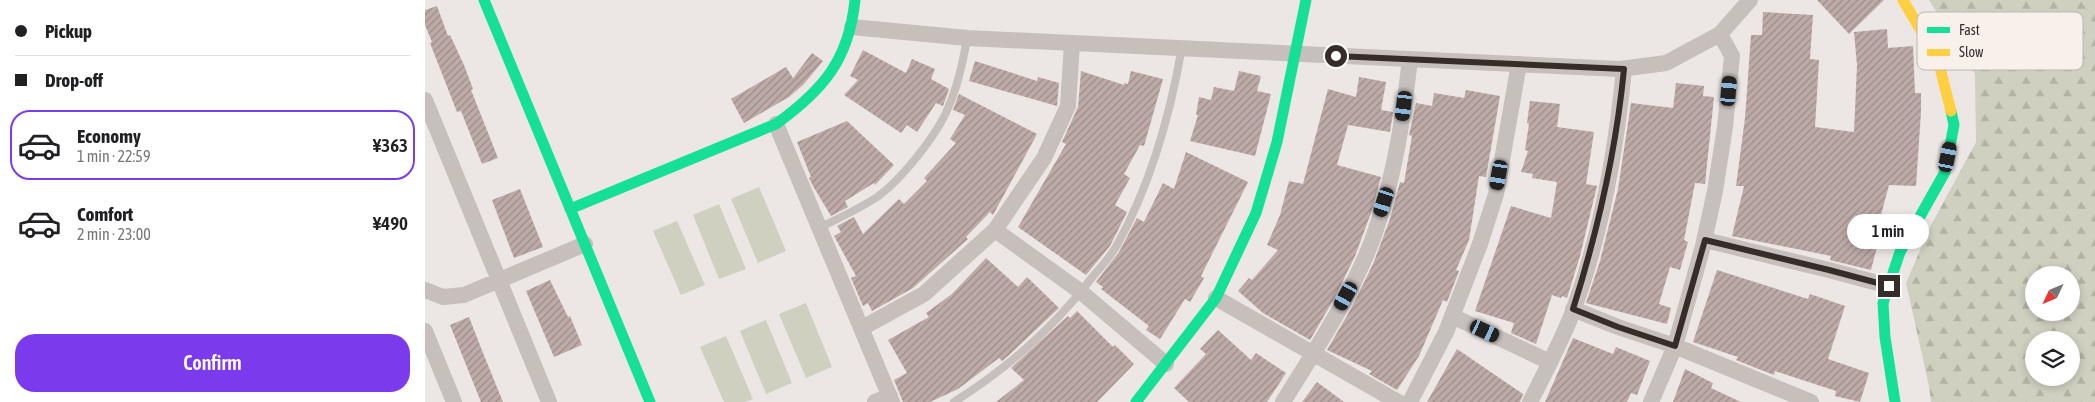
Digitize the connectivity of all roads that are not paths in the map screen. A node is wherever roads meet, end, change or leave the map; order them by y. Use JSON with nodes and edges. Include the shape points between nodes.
{"nodes":[{"id":1,"x":484,"y":0,"type":"edge"},
{"id":2,"x":855,"y":0,"type":"edge"},
{"id":3,"x":1306,"y":0,"type":"edge"},
{"id":4,"x":1750,"y":0,"type":"edge"},
{"id":5,"x":1903,"y":0,"type":"edge"},
{"id":6,"x":1917,"y":24,"type":"edge"},
{"id":7,"x":852,"y":27,"type":"junction"},
{"id":8,"x":1720,"y":34,"type":"junction"},
{"id":9,"x":967,"y":38,"type":"junction"},
{"id":10,"x":1072,"y":43,"type":"junction"},
{"id":11,"x":1182,"y":47,"type":"junction"},
{"id":12,"x":1296,"y":54,"type":"junction"},
{"id":13,"x":1410,"y":59,"type":"junction"},
{"id":14,"x":1519,"y":64,"type":"junction"},
{"id":15,"x":1624,"y":69,"type":"junction"},
{"id":16,"x":1940,"y":70,"type":"edge"},
{"id":17,"x":425,"y":100,"type":"edge"},
{"id":18,"x":776,"y":124,"type":"junction"},
{"id":19,"x":570,"y":209,"type":"junction"},
{"id":20,"x":819,"y":228,"type":"junction"},
{"id":21,"x":995,"y":230,"type":"junction"},
{"id":22,"x":1705,"y":240,"type":"junction"},
{"id":23,"x":585,"y":244,"type":"junction"},
{"id":24,"x":499,"y":280,"type":"junction"},
{"id":25,"x":1889,"y":286,"type":"junction"},
{"id":26,"x":425,"y":290,"type":"edge"},
{"id":27,"x":1081,"y":292,"type":"junction"},
{"id":28,"x":1216,"y":298,"type":"junction"},
{"id":29,"x":1573,"y":309,"type":"junction"},
{"id":30,"x":1452,"y":316,"type":"junction"},
{"id":31,"x":862,"y":328,"type":"junction"},
{"id":32,"x":425,"y":332,"type":"edge"},
{"id":33,"x":1675,"y":346,"type":"junction"},
{"id":34,"x":1313,"y":354,"type":"junction"},
{"id":35,"x":1550,"y":362,"type":"junction"},
{"id":36,"x":1166,"y":364,"type":"junction"},
{"id":37,"x":886,"y":400,"type":"edge"},
{"id":38,"x":454,"y":402,"type":"edge"},
{"id":39,"x":549,"y":402,"type":"edge"},
{"id":40,"x":650,"y":402,"type":"edge"},
{"id":41,"x":954,"y":402,"type":"edge"},
{"id":42,"x":1136,"y":402,"type":"edge"},
{"id":43,"x":1283,"y":402,"type":"edge"},
{"id":44,"x":1398,"y":402,"type":"edge"},
{"id":45,"x":1410,"y":402,"type":"edge"},
{"id":46,"x":1531,"y":402,"type":"edge"},
{"id":47,"x":1651,"y":402,"type":"edge"},
{"id":48,"x":1811,"y":402,"type":"edge"},
{"id":49,"x":1895,"y":402,"type":"edge"}],
"edges":[{"from":1,"to":19,"type":"street"},
{"from":2,"to":7,"type":"street"},
{"from":3,"to":12,"type":"street"},
{"from":4,"to":8,"type":"street"},
{"from":5,"to":6,"type":"street"},
{"from":7,"to":9,"type":"street"},
{"from":7,"to":18,"type":"street","via":[[837,63],[816,93]]},
{"from":8,"to":15,"type":"street","via":[[1666,63]]},
{"from":8,"to":22,"type":"street","via":[[1732,56],[1725,127]]},
{"from":9,"to":10,"type":"street"},
{"from":9,"to":20,"type":"lane","via":[[960,75],[948,110],[927,143],[878,196]]},
{"from":10,"to":11,"type":"street"},
{"from":10,"to":21,"type":"street","via":[[1068,106],[1044,158]]},
{"from":11,"to":12,"type":"street"},
{"from":11,"to":27,"type":"lane","via":[[1162,139],[1145,183],[1116,247]]},
{"from":12,"to":13,"type":"street"},
{"from":12,"to":28,"type":"street","via":[[1277,142],[1256,213]]},
{"from":13,"to":14,"type":"street"},
{"from":13,"to":34,"type":"street","via":[[1390,183],[1372,239],[1353,283]]},
{"from":14,"to":15,"type":"street"},
{"from":14,"to":30,"type":"street","via":[[1496,194]]},
{"from":15,"to":29,"type":"street","via":[[1610,173]]},
{"from":16,"to":25,"type":"street","via":[[1954,125],[1945,172],[1901,252]]},
{"from":17,"to":24,"type":"street"},
{"from":18,"to":19,"type":"street"},
{"from":18,"to":20,"type":"street"},
{"from":19,"to":23,"type":"street"},
{"from":20,"to":31,"type":"street"},
{"from":21,"to":27,"type":"street"},
{"from":21,"to":31,"type":"street","via":[[924,294]]},
{"from":22,"to":25,"type":"street"},
{"from":22,"to":33,"type":"street"},
{"from":23,"to":24,"type":"street"},
{"from":23,"to":40,"type":"street"},
{"from":24,"to":26,"type":"street","via":[[457,296],[443,297]]},
{"from":24,"to":39,"type":"street"},
{"from":25,"to":49,"type":"street","via":[[1883,303]]},
{"from":27,"to":36,"type":"street"},
{"from":27,"to":41,"type":"lane","via":[[1015,360]]},
{"from":28,"to":34,"type":"street"},
{"from":28,"to":36,"type":"street"},
{"from":29,"to":33,"type":"street"},
{"from":29,"to":35,"type":"street"},
{"from":30,"to":35,"type":"street"},
{"from":30,"to":45,"type":"street"},
{"from":31,"to":37,"type":"street"},
{"from":32,"to":38,"type":"street"},
{"from":33,"to":47,"type":"street"},
{"from":33,"to":48,"type":"street"},
{"from":34,"to":43,"type":"street"},
{"from":34,"to":44,"type":"street"},
{"from":35,"to":46,"type":"street"},
{"from":36,"to":42,"type":"street"}]}
